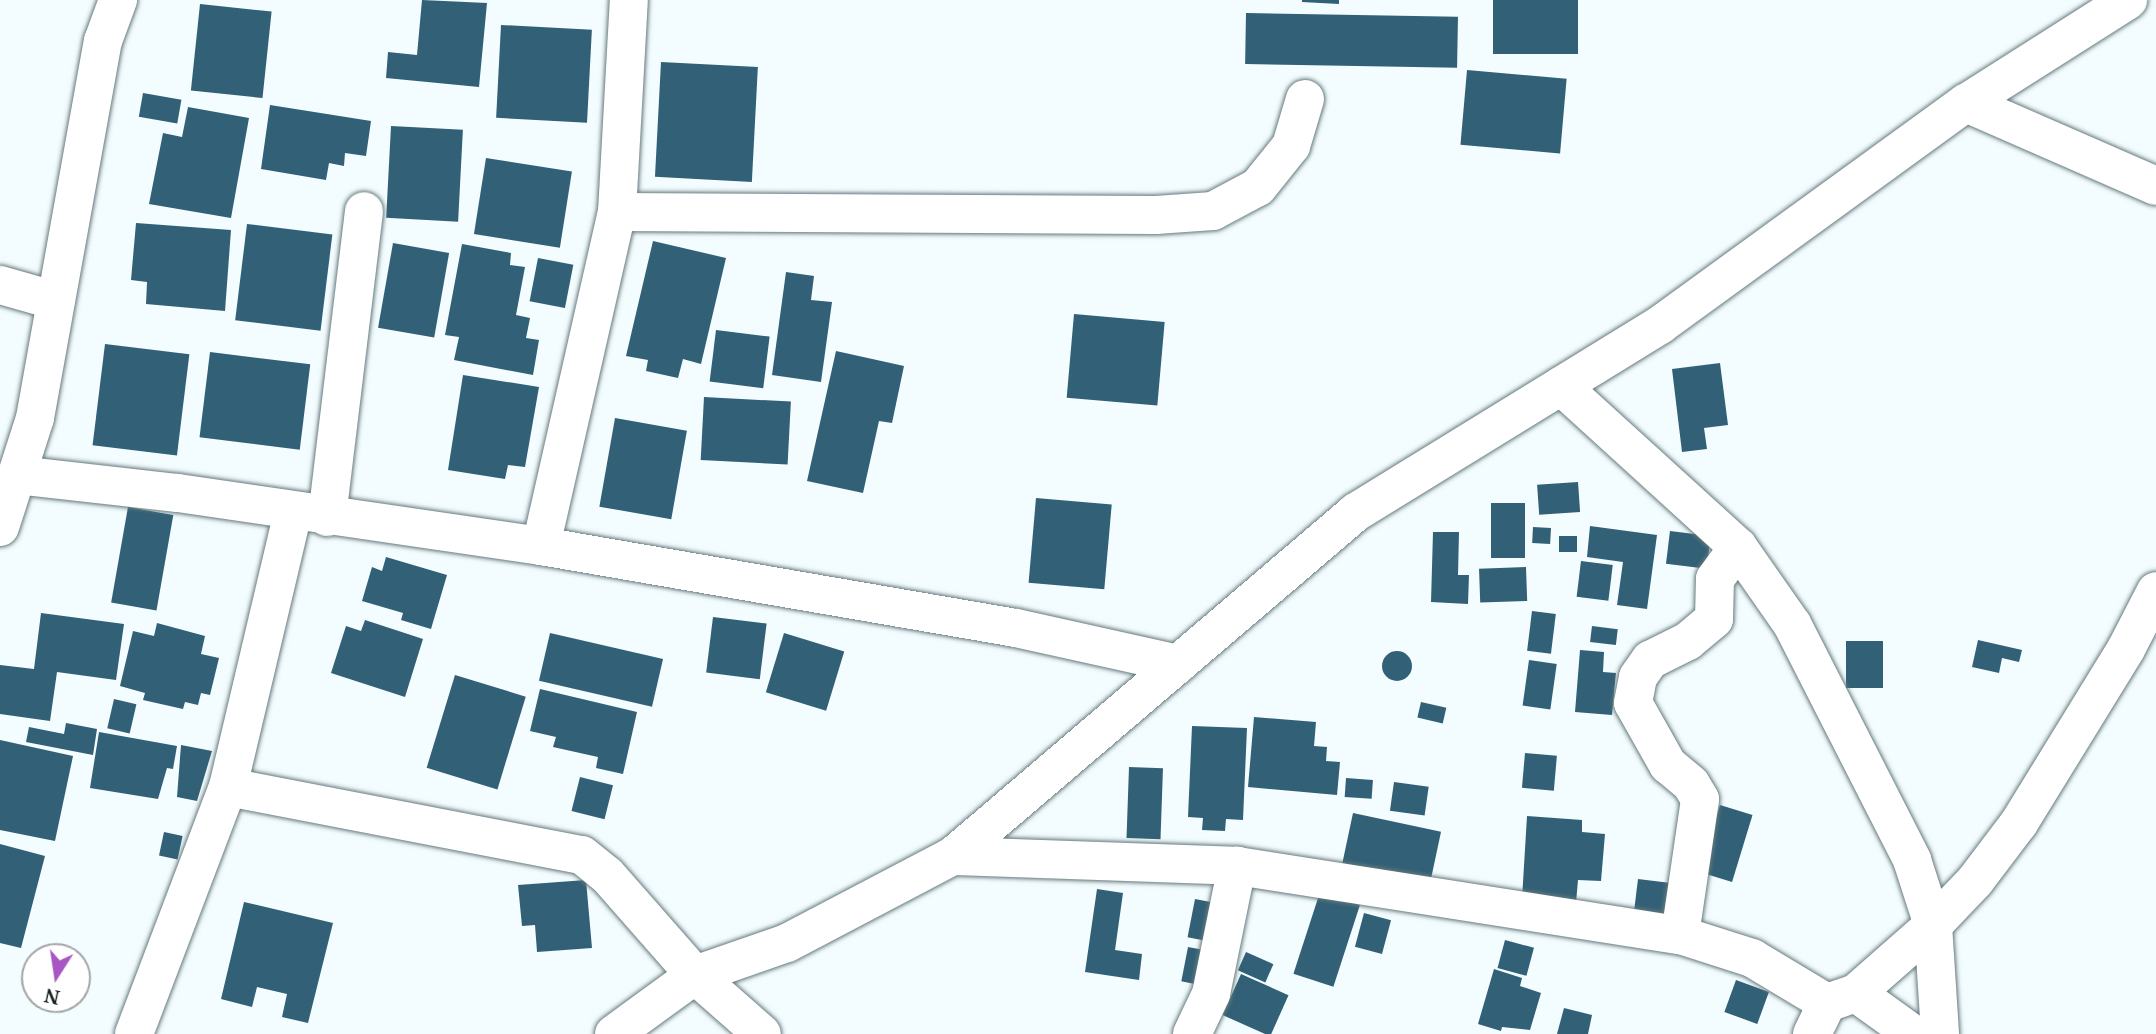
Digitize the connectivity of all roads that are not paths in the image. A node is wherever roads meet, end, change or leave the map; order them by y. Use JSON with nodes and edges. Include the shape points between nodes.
{"nodes":[{"id":1,"x":118,"y":0,"type":"edge"},
{"id":2,"x":629,"y":0,"type":"edge"},
{"id":3,"x":2128,"y":0,"type":"edge"},
{"id":4,"x":1305,"y":99,"type":"dead end"},
{"id":5,"x":1966,"y":103,"type":"junction"},
{"id":6,"x":2156,"y":186,"type":"edge"},
{"id":7,"x":364,"y":211,"type":"dead end"},
{"id":8,"x":617,"y":212,"type":"junction"},
{"id":9,"x":0,"y":285,"type":"edge"},
{"id":10,"x":56,"y":301,"type":"junction"},
{"id":11,"x":1561,"y":386,"type":"junction"},
{"id":12,"x":17,"y":475,"type":"junction"},
{"id":13,"x":310,"y":514,"type":"junction"},
{"id":14,"x":0,"y":527,"type":"edge"},
{"id":15,"x":541,"y":546,"type":"junction"},
{"id":16,"x":1738,"y":547,"type":"junction"},
{"id":17,"x":2156,"y":591,"type":"edge"},
{"id":18,"x":1178,"y":664,"type":"junction"},
{"id":19,"x":228,"y":787,"type":"junction"},
{"id":20,"x":953,"y":856,"type":"junction"},
{"id":21,"x":1237,"y":866,"type":"junction"},
{"id":22,"x":1933,"y":925,"type":"junction"},
{"id":23,"x":1680,"y":935,"type":"junction"},
{"id":24,"x":695,"y":975,"type":"junction"},
{"id":25,"x":1832,"y":1010,"type":"edge"},
{"id":26,"x":134,"y":1034,"type":"edge"},
{"id":27,"x":614,"y":1034,"type":"edge"},
{"id":28,"x":762,"y":1034,"type":"edge"},
{"id":29,"x":1192,"y":1034,"type":"edge"},
{"id":30,"x":1913,"y":1034,"type":"edge"},
{"id":31,"x":1940,"y":1034,"type":"edge"}],
"edges":[{"from":1,"to":10,"type":"street","via":[[103,41]]},
{"from":2,"to":8,"type":"street"},
{"from":3,"to":5,"type":"street"},
{"from":4,"to":8,"type":"street","via":[[1291,146],[1258,187],[1213,211],[1156,215]]},
{"from":5,"to":6,"type":"street"},
{"from":5,"to":11,"type":"street","via":[[1660,325]]},
{"from":7,"to":13,"type":"street"},
{"from":8,"to":15,"type":"street"},
{"from":9,"to":10,"type":"street"},
{"from":10,"to":12,"type":"street","via":[[35,418]]},
{"from":11,"to":16,"type":"street"},
{"from":11,"to":18,"type":"street","via":[[1356,512]]},
{"from":12,"to":13,"type":"street"},
{"from":12,"to":14,"type":"street"},
{"from":13,"to":15,"type":"street"},
{"from":13,"to":19,"type":"street"},
{"from":15,"to":18,"type":"street","via":[[1016,628]]},
{"from":16,"to":22,"type":"street","via":[[1792,624],[1882,795],[1912,860]]},
{"from":16,"to":23,"type":"street","via":[[1715,579],[1714,619],[1688,641],[1650,660],[1638,677],[1633,703],[1668,765],[1691,784],[1700,799]]},
{"from":17,"to":22,"type":"street","via":[[2126,649],[2019,823],[1975,881]]},
{"from":18,"to":20,"type":"street"},
{"from":19,"to":24,"type":"street","via":[[582,855],[607,875]]},
{"from":19,"to":26,"type":"street"},
{"from":20,"to":21,"type":"street"},
{"from":20,"to":24,"type":"street","via":[[787,943]]},
{"from":21,"to":23,"type":"street"},
{"from":21,"to":29,"type":"street","via":[[1210,995]]},
{"from":22,"to":25,"type":"street"},
{"from":22,"to":31,"type":"street"},
{"from":23,"to":25,"type":"street","via":[[1752,958]]},
{"from":24,"to":27,"type":"street"},
{"from":24,"to":28,"type":"street"},
{"from":25,"to":30,"type":"street"}]}
